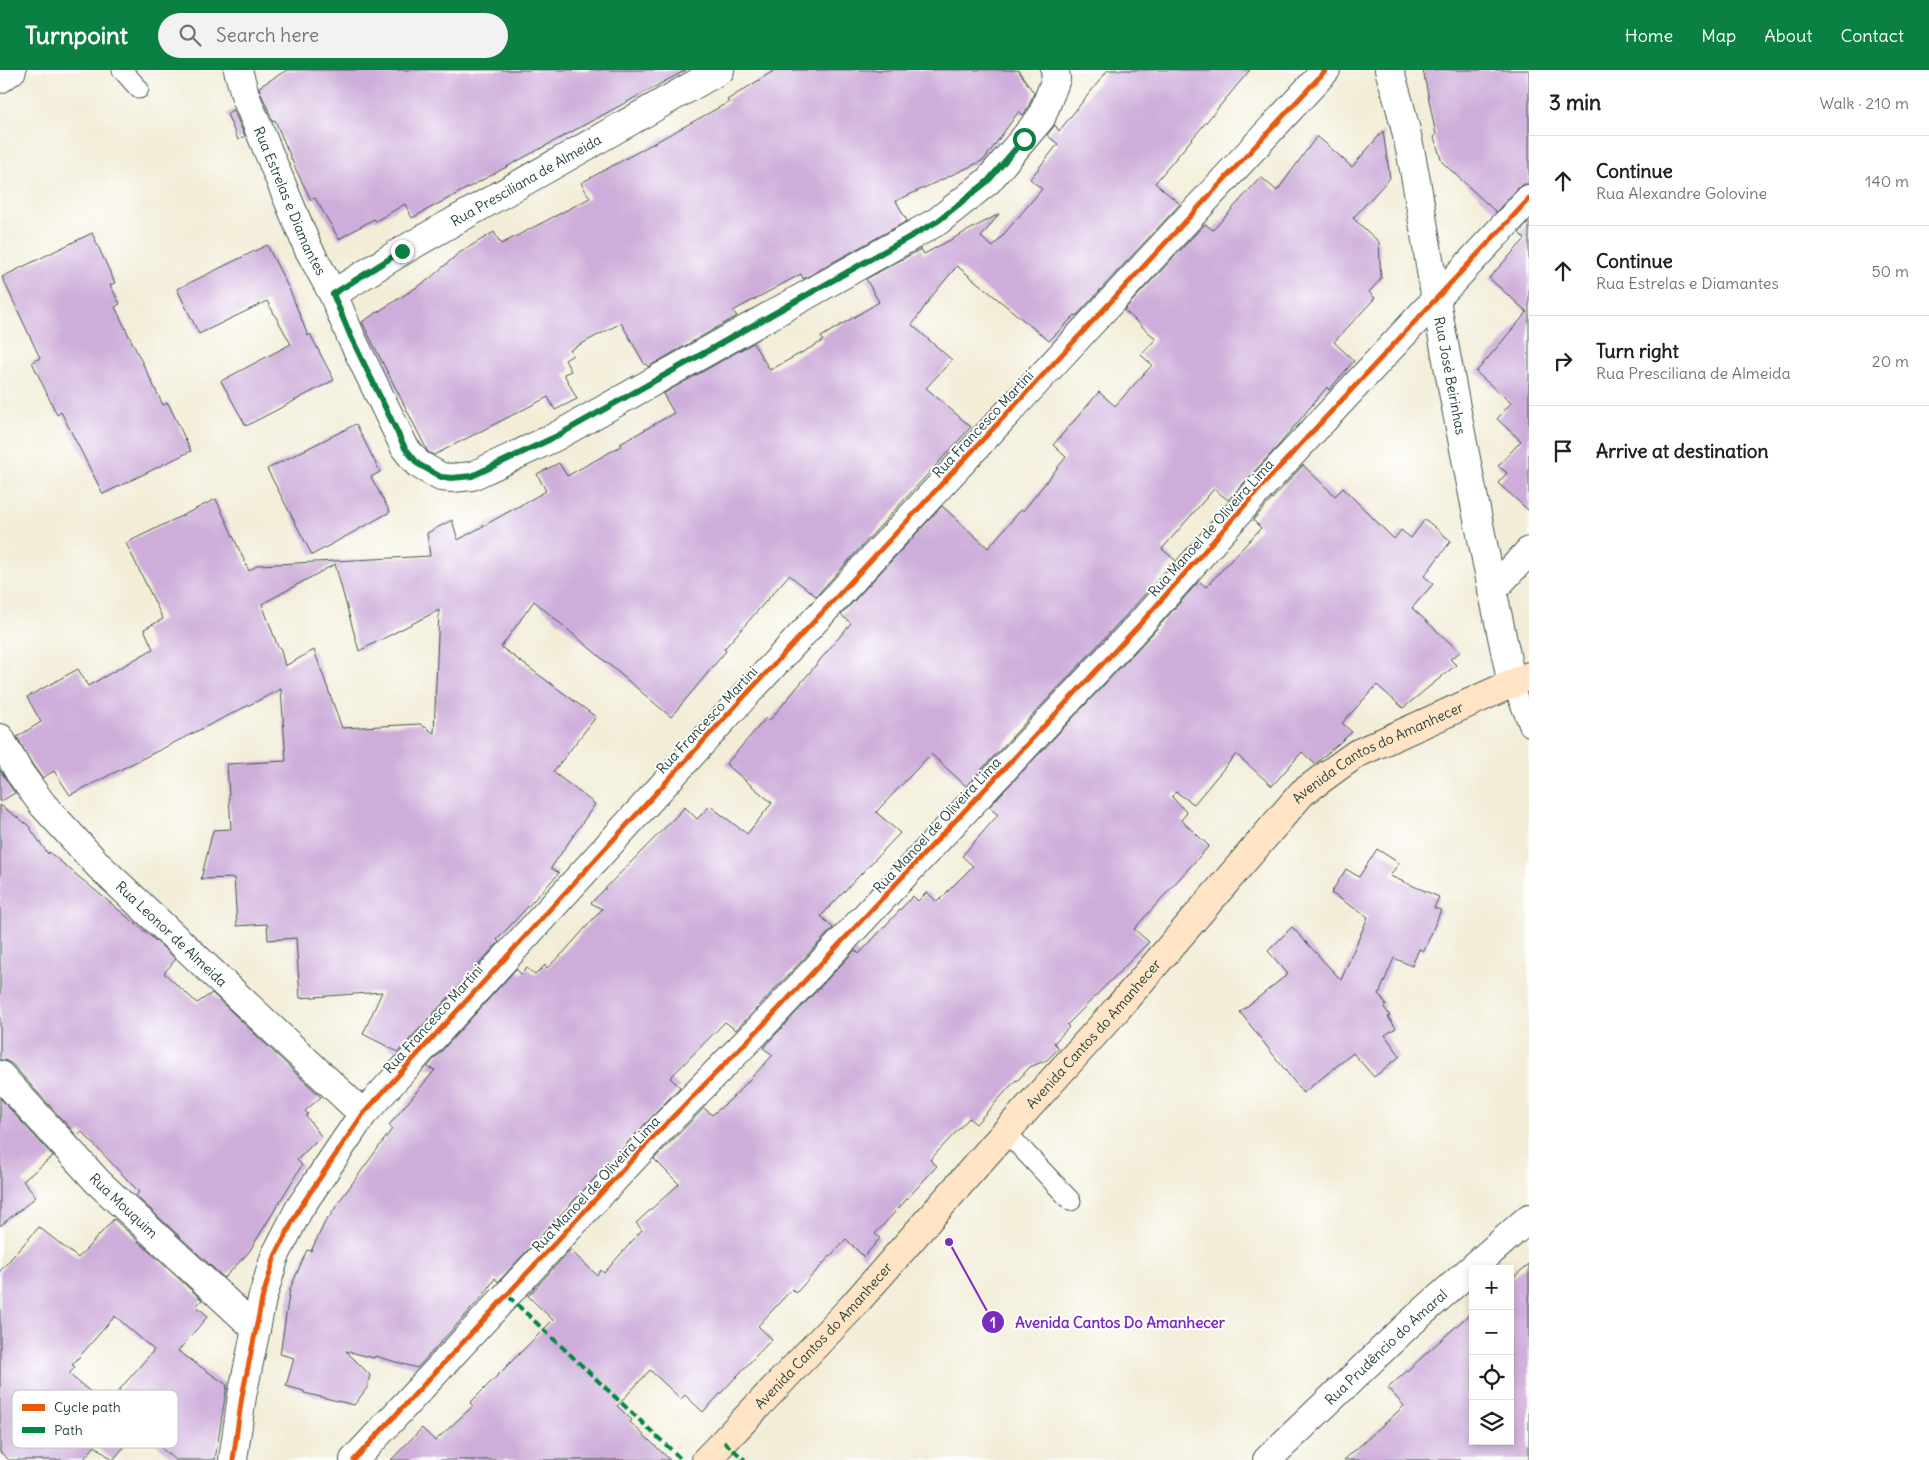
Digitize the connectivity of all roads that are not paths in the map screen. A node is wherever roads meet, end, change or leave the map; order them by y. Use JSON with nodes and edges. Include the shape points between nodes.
{"nodes":[{"id":1,"x":12,"y":70,"type":"edge"},
{"id":2,"x":122,"y":70,"type":"edge"},
{"id":3,"x":238,"y":70,"type":"edge"},
{"id":4,"x":720,"y":70,"type":"edge"},
{"id":5,"x":1055,"y":70,"type":"edge"},
{"id":6,"x":1326,"y":70,"type":"edge"},
{"id":7,"x":1389,"y":70,"type":"edge"},
{"id":8,"x":0,"y":79,"type":"edge"},
{"id":9,"x":139,"y":89,"type":"dead end"},
{"id":10,"x":1529,"y":199,"type":"edge"},
{"id":11,"x":333,"y":294,"type":"junction"},
{"id":12,"x":1436,"y":300,"type":"junction"},
{"id":13,"x":1529,"y":551,"type":"edge"},
{"id":14,"x":1492,"y":591,"type":"junction"},
{"id":15,"x":1521,"y":680,"type":"edge"},
{"id":16,"x":1529,"y":726,"type":"edge"},
{"id":17,"x":0,"y":738,"type":"edge"},
{"id":18,"x":0,"y":1075,"type":"edge"},
{"id":19,"x":362,"y":1114,"type":"junction"},
{"id":20,"x":1006,"y":1132,"type":"junction"},
{"id":21,"x":1071,"y":1201,"type":"dead end"},
{"id":22,"x":1529,"y":1218,"type":"edge"},
{"id":23,"x":256,"y":1329,"type":"junction"},
{"id":24,"x":233,"y":1460,"type":"edge"},
{"id":25,"x":354,"y":1460,"type":"edge"},
{"id":26,"x":706,"y":1460,"type":"edge"},
{"id":27,"x":1267,"y":1460,"type":"edge"}],
"edges":[{"from":1,"to":8,"type":"street"},
{"from":2,"to":9,"type":"lane"},
{"from":3,"to":11,"type":"street","name":"Rua Estrelas e Diamantes","via":[[287,199]]},
{"from":4,"to":11,"type":"street","name":"Rua Presciliana de Almeida","via":[[410,246]]},
{"from":5,"to":11,"type":"street","name":"Rua Estrelas e Diamantes","via":[[1056,79],[1041,118],[988,181],[938,221],[555,437],[472,476],[441,477],[418,464],[405,448]]},
{"from":6,"to":19,"type":"street","name":"Rua Francesco Martini","via":[[734,707]]},
{"from":7,"to":12,"type":"street","name":"Rua José Beirinhas","via":[[1410,147]]},
{"from":10,"to":12,"type":"street","name":"Rua Manoel de Oliveira Lima"},
{"from":12,"to":14,"type":"street","name":"Rua José Beirinhas"},
{"from":12,"to":25,"type":"street","name":"Rua Manoel de Oliveira Lima","via":[[1261,487],[1141,623],[815,971],[656,1135]]},
{"from":13,"to":14,"type":"street"},
{"from":14,"to":15,"type":"street","name":"Rua José Beirinhas"},
{"from":15,"to":16,"type":"lane"},
{"from":15,"to":20,"type":"main road","name":"Avenida Cantos do Amanhecer","via":[[1356,754],[1302,792],[1117,1010]]},
{"from":17,"to":19,"type":"street","name":"Rua Leonor de Almeida","via":[[43,805],[99,866]]},
{"from":18,"to":23,"type":"street","name":"Rua Mouquim","via":[[98,1182]]},
{"from":19,"to":23,"type":"street","name":"Rua Francesco Martini","via":[[299,1209],[276,1256]]},
{"from":20,"to":21,"type":"lane"},
{"from":20,"to":26,"type":"main road","name":"Avenida Cantos do Amanhecer","via":[[852,1308]]},
{"from":22,"to":27,"type":"street","name":"Rua Prudêncio do Amaral","via":[[1407,1326]]},
{"from":23,"to":24,"type":"street","name":"Rua Francesco Martini"}]}
